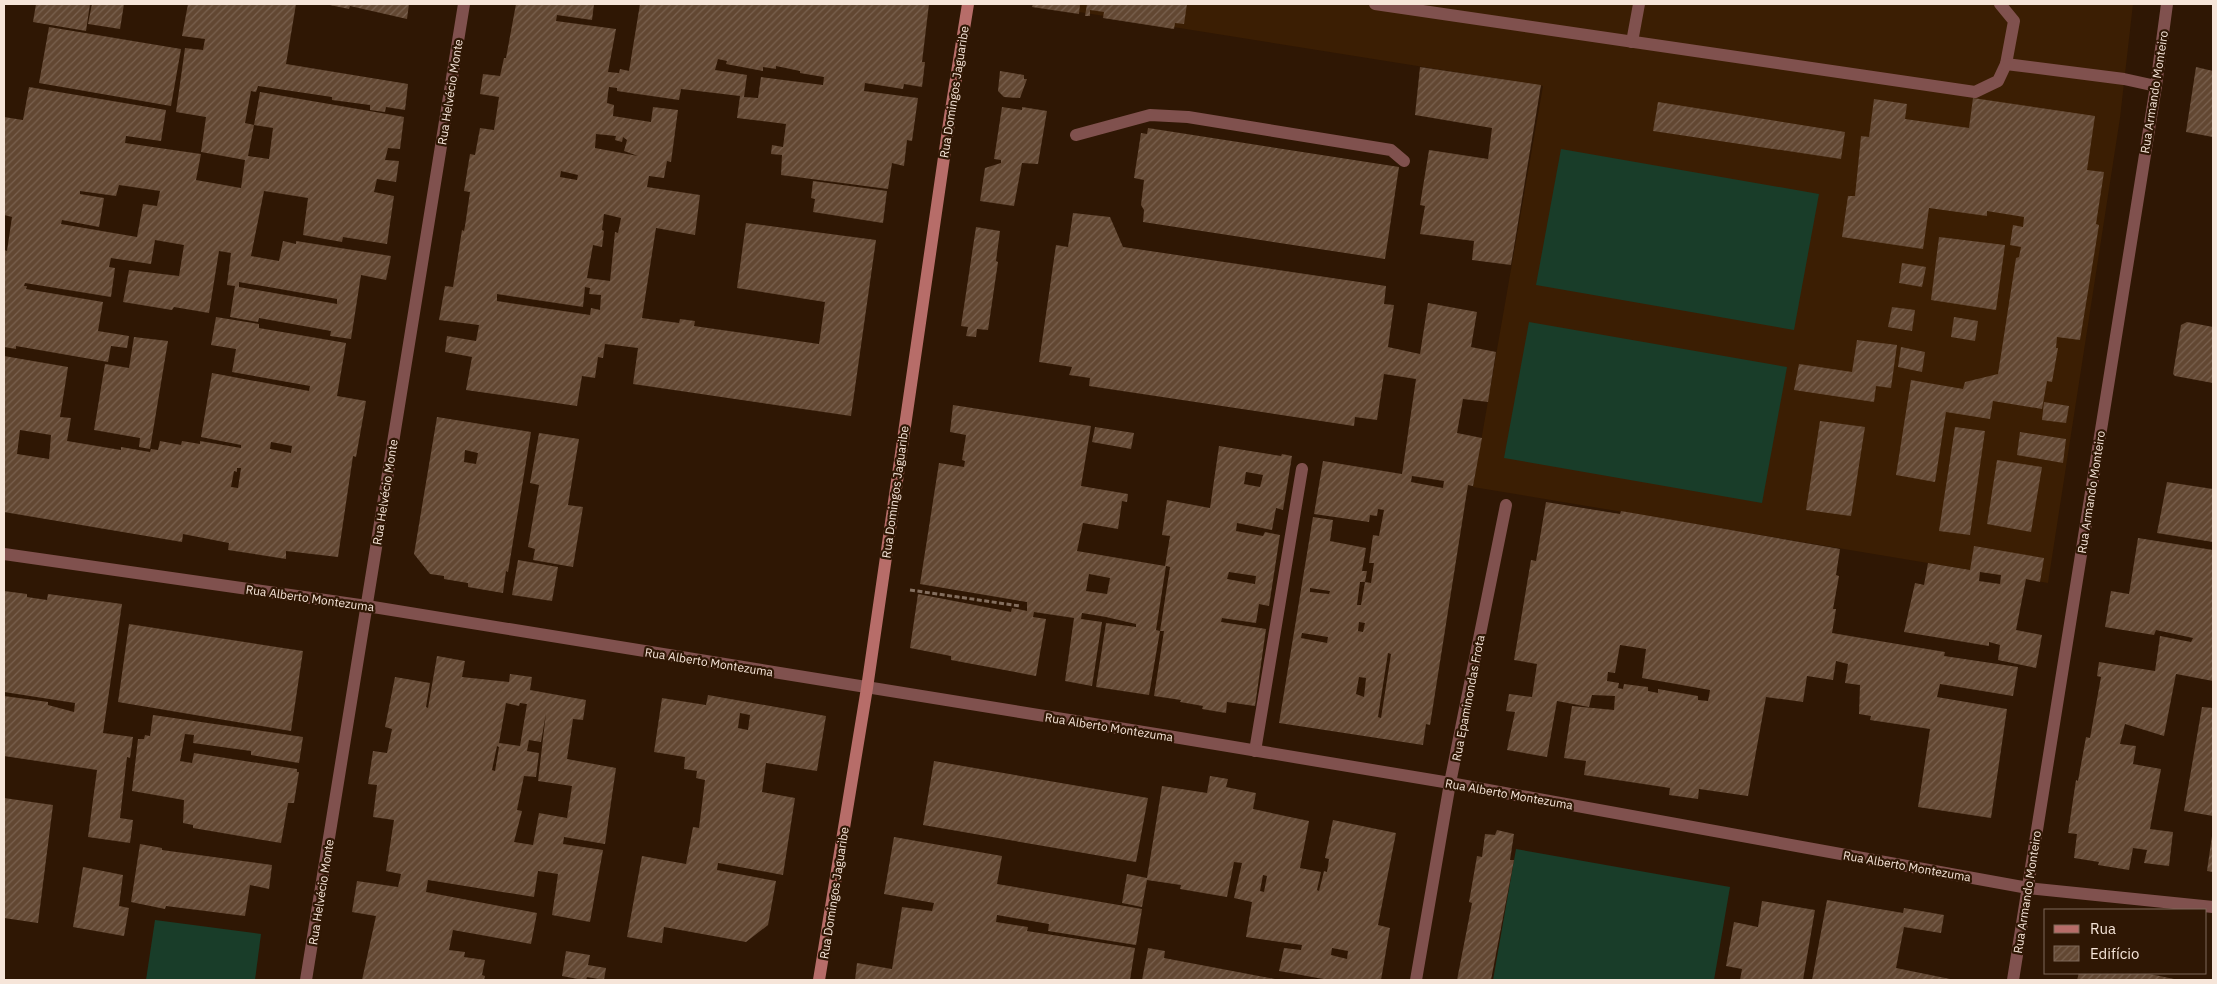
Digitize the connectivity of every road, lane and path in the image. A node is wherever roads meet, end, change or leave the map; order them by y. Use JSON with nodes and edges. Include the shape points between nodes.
{"nodes":[{"id":1,"x":464,"y":4,"type":"edge"},
{"id":2,"x":968,"y":4,"type":"edge"},
{"id":3,"x":1375,"y":4,"type":"edge"},
{"id":4,"x":1639,"y":4,"type":"edge"},
{"id":5,"x":2000,"y":4,"type":"edge"},
{"id":6,"x":2167,"y":4,"type":"edge"},
{"id":7,"x":1632,"y":42,"type":"junction"},
{"id":8,"x":2006,"y":64,"type":"junction"},
{"id":9,"x":2156,"y":86,"type":"junction"},
{"id":10,"x":1076,"y":135,"type":"dead end"},
{"id":11,"x":1404,"y":161,"type":"dead end"},
{"id":12,"x":1302,"y":468,"type":"dead end"},
{"id":13,"x":1506,"y":505,"type":"dead end"},
{"id":14,"x":4,"y":554,"type":"edge"},
{"id":15,"x":882,"y":587,"type":"junction"},
{"id":16,"x":367,"y":606,"type":"junction"},
{"id":17,"x":1020,"y":606,"type":"dead end"},
{"id":18,"x":868,"y":688,"type":"junction"},
{"id":19,"x":1255,"y":751,"type":"junction"},
{"id":20,"x":1450,"y":783,"type":"junction"},
{"id":21,"x":2028,"y":888,"type":"junction"},
{"id":22,"x":2213,"y":907,"type":"edge"},
{"id":23,"x":306,"y":980,"type":"edge"},
{"id":24,"x":819,"y":980,"type":"edge"},
{"id":25,"x":1416,"y":980,"type":"edge"},
{"id":26,"x":2013,"y":980,"type":"edge"}],
"edges":[{"from":1,"to":16,"type":"street","name":"Rua Helvécio Monte"},
{"from":2,"to":15,"type":"street","name":"Rua Domingos Jaguaribe"},
{"from":3,"to":7,"type":"street"},
{"from":4,"to":7,"type":"street"},
{"from":5,"to":8,"type":"street","via":[[2014,21]]},
{"from":6,"to":9,"type":"street","name":"Rua Armando Monteiro"},
{"from":7,"to":8,"type":"street","via":[[1975,92],[1998,81]]},
{"from":8,"to":9,"type":"street"},
{"from":9,"to":21,"type":"street","name":"Rua Armando Monteiro"},
{"from":10,"to":11,"type":"street","via":[[1150,115],[1188,117],[1391,150]]},
{"from":12,"to":19,"type":"street"},
{"from":13,"to":20,"type":"street","name":"Rua Epaminondas Frota"},
{"from":14,"to":16,"type":"street","name":"Rua Alberto Montezuma"},
{"from":15,"to":17,"type":"path"},
{"from":15,"to":18,"type":"street","name":"Rua Domingos Jaguaribe"},
{"from":16,"to":18,"type":"street","name":"Rua Alberto Montezuma"},
{"from":16,"to":23,"type":"street","name":"Rua Helvécio Monte"},
{"from":18,"to":19,"type":"street","name":"Rua Alberto Montezuma"},
{"from":18,"to":24,"type":"street","name":"Rua Domingos Jaguaribe"},
{"from":19,"to":20,"type":"street","name":"Rua Alberto Montezuma"},
{"from":20,"to":21,"type":"street","name":"Rua Alberto Montezuma"},
{"from":20,"to":25,"type":"street","name":"Rua Epaminondas Frota"},
{"from":21,"to":22,"type":"street","name":"Rua Alberto Montezuma"},
{"from":21,"to":26,"type":"street","name":"Rua Armando Monteiro"}]}
